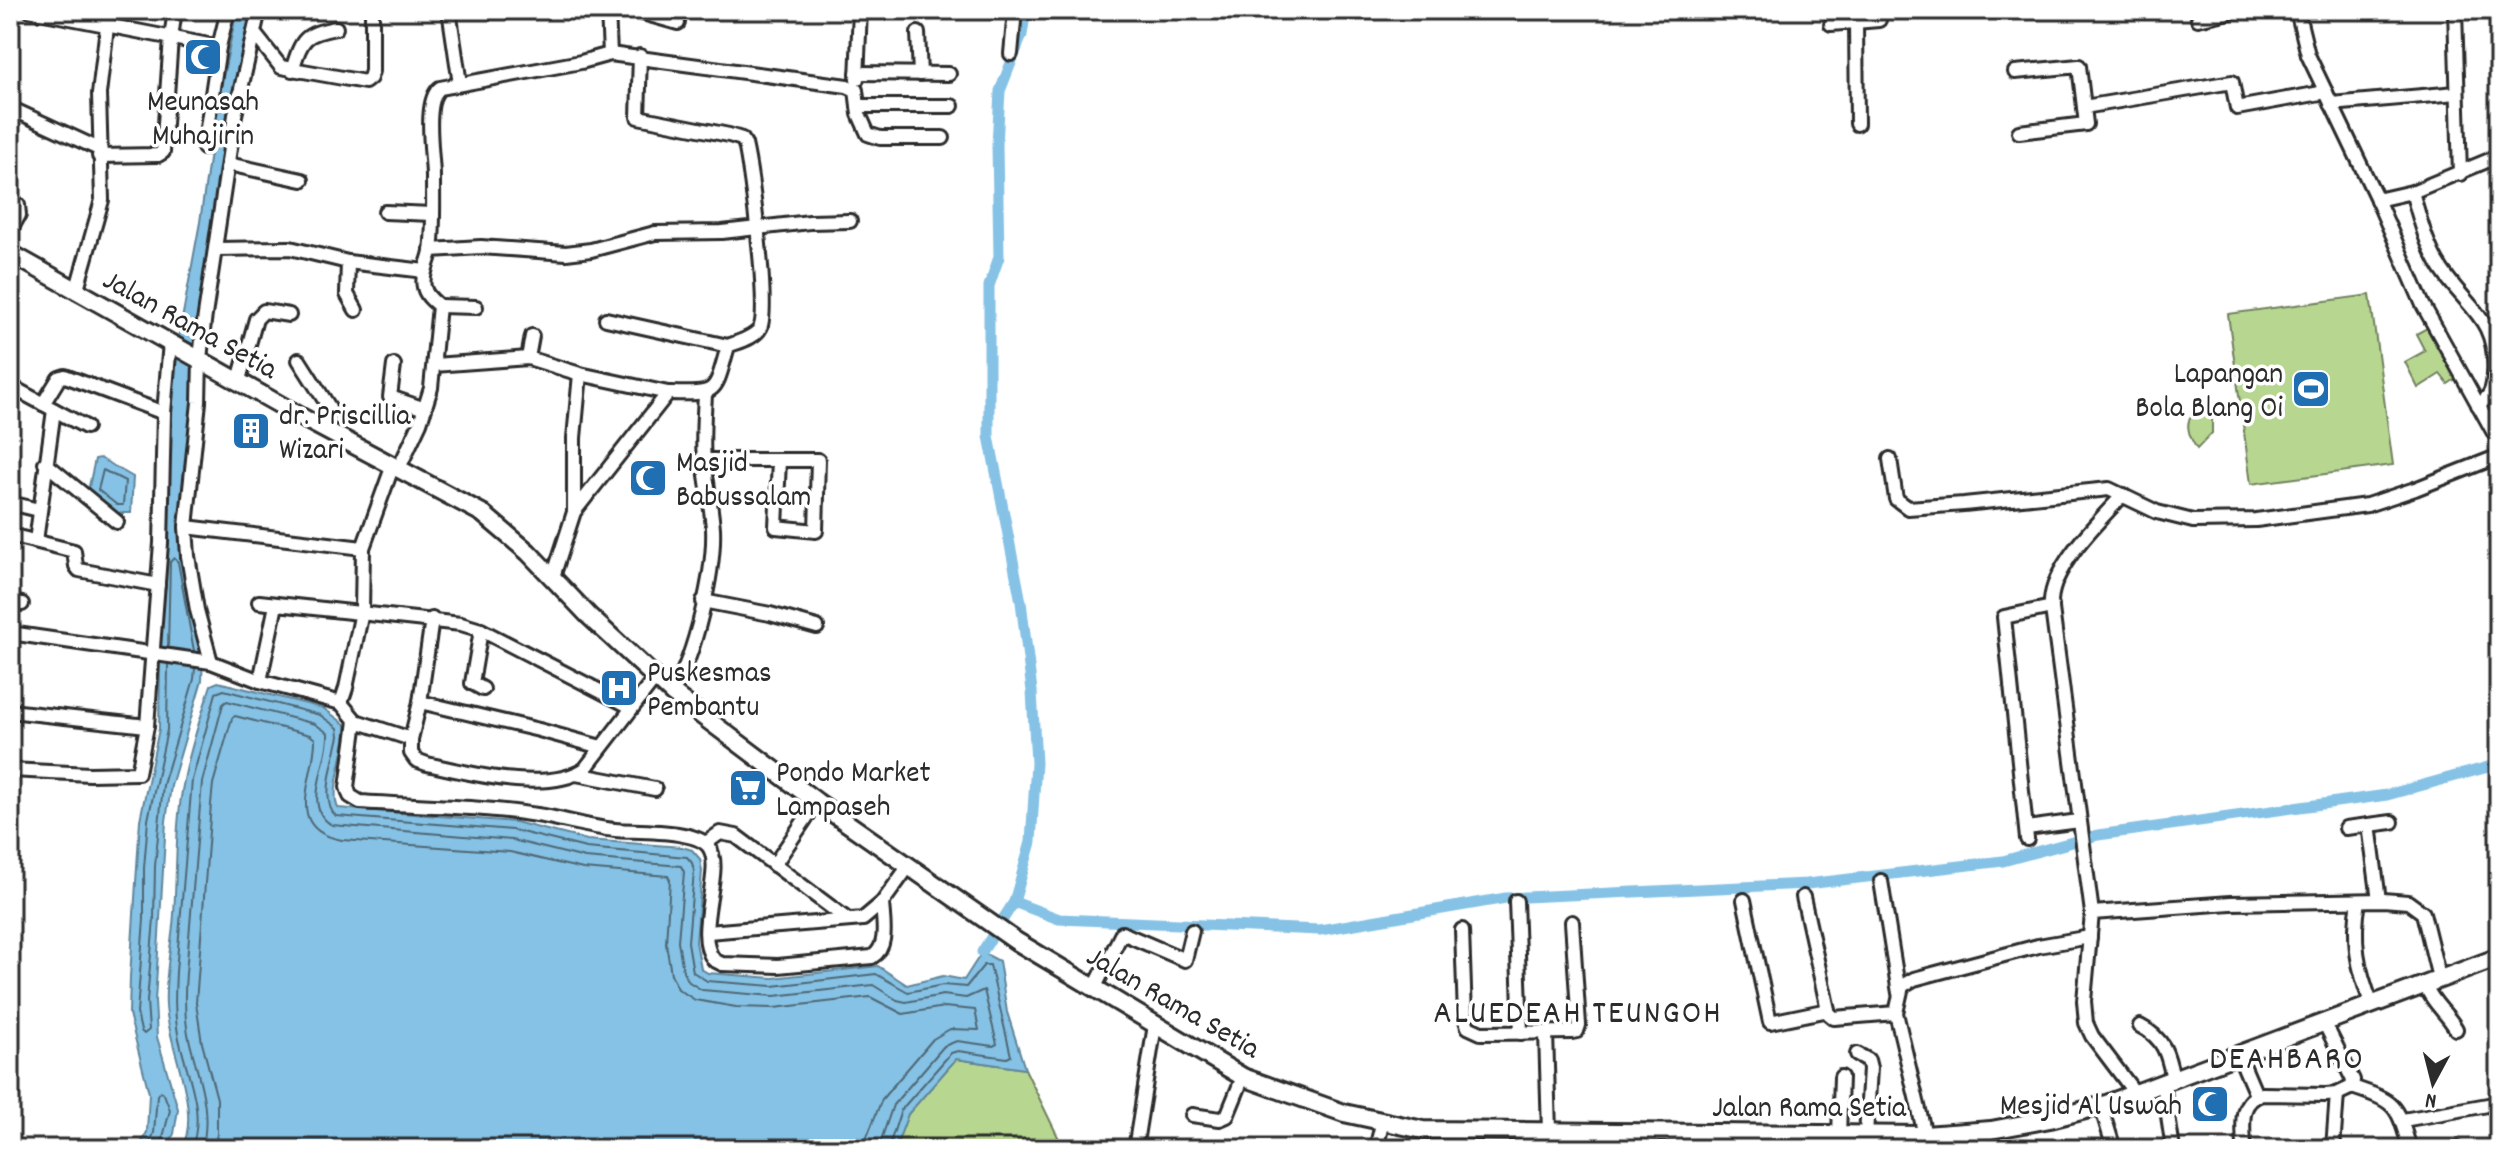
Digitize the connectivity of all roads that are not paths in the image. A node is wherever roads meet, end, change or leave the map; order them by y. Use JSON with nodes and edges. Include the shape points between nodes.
{"nodes":[{"id":1,"x":29,"y":10,"type":"edge"},
{"id":2,"x":109,"y":10,"type":"edge"},
{"id":3,"x":175,"y":10,"type":"edge"},
{"id":4,"x":228,"y":10,"type":"edge"},
{"id":5,"x":259,"y":10,"type":"edge"},
{"id":6,"x":372,"y":10,"type":"edge"},
{"id":7,"x":449,"y":10,"type":"edge"},
{"id":8,"x":608,"y":10,"type":"edge"},
{"id":9,"x":633,"y":10,"type":"edge"},
{"id":10,"x":860,"y":10,"type":"edge"},
{"id":11,"x":1015,"y":10,"type":"edge"},
{"id":12,"x":1879,"y":10,"type":"edge"},
{"id":13,"x":2239,"y":10,"type":"edge"},
{"id":14,"x":2297,"y":10,"type":"edge"},
{"id":15,"x":2455,"y":10,"type":"edge"},
{"id":16,"x":2198,"y":19,"type":"dead end"},
{"id":17,"x":1856,"y":22,"type":"junction"},
{"id":18,"x":678,"y":23,"type":"dead end"},
{"id":19,"x":1831,"y":24,"type":"dead end"},
{"id":20,"x":108,"y":25,"type":"junction"},
{"id":21,"x":336,"y":28,"type":"dead end"},
{"id":22,"x":254,"y":33,"type":"junction"},
{"id":23,"x":918,"y":33,"type":"dead end"},
{"id":24,"x":171,"y":38,"type":"junction"},
{"id":25,"x":219,"y":47,"type":"junction"},
{"id":26,"x":610,"y":54,"type":"junction"},
{"id":27,"x":1011,"y":54,"type":"dead end"},
{"id":28,"x":640,"y":56,"type":"junction"},
{"id":29,"x":292,"y":70,"type":"junction"},
{"id":30,"x":2015,"y":72,"type":"dead end"},
{"id":31,"x":857,"y":73,"type":"junction"},
{"id":32,"x":920,"y":74,"type":"junction"},
{"id":33,"x":949,"y":74,"type":"dead end"},
{"id":34,"x":460,"y":84,"type":"junction"},
{"id":35,"x":856,"y":90,"type":"junction"},
{"id":36,"x":2457,"y":93,"type":"junction"},
{"id":37,"x":2328,"y":98,"type":"junction"},
{"id":38,"x":858,"y":106,"type":"junction"},
{"id":39,"x":952,"y":106,"type":"dead end"},
{"id":40,"x":2084,"y":107,"type":"junction"},
{"id":41,"x":10,"y":108,"type":"edge"},
{"id":42,"x":1857,"y":124,"type":"dead end"},
{"id":43,"x":2019,"y":132,"type":"dead end"},
{"id":44,"x":943,"y":138,"type":"dead end"},
{"id":45,"x":204,"y":148,"type":"dead end"},
{"id":46,"x":99,"y":152,"type":"junction"},
{"id":47,"x":2499,"y":156,"type":"edge"},
{"id":48,"x":228,"y":164,"type":"junction"},
{"id":49,"x":2460,"y":174,"type":"junction"},
{"id":50,"x":302,"y":180,"type":"dead end"},
{"id":51,"x":2412,"y":192,"type":"junction"},
{"id":52,"x":10,"y":197,"type":"edge"},
{"id":53,"x":2377,"y":200,"type":"junction"},
{"id":54,"x":385,"y":212,"type":"dead end"},
{"id":55,"x":432,"y":214,"type":"junction"},
{"id":56,"x":850,"y":221,"type":"dead end"},
{"id":57,"x":756,"y":227,"type":"junction"},
{"id":58,"x":10,"y":231,"type":"edge"},
{"id":59,"x":216,"y":249,"type":"junction"},
{"id":60,"x":431,"y":250,"type":"junction"},
{"id":61,"x":10,"y":253,"type":"edge"},
{"id":62,"x":348,"y":262,"type":"junction"},
{"id":63,"x":425,"y":271,"type":"junction"},
{"id":64,"x":76,"y":292,"type":"junction"},
{"id":65,"x":439,"y":306,"type":"junction"},
{"id":66,"x":476,"y":307,"type":"dead end"},
{"id":67,"x":356,"y":310,"type":"dead end"},
{"id":68,"x":289,"y":315,"type":"dead end"},
{"id":69,"x":606,"y":319,"type":"dead end"},
{"id":70,"x":532,"y":336,"type":"dead end"},
{"id":71,"x":171,"y":343,"type":"junction"},
{"id":72,"x":728,"y":346,"type":"junction"},
{"id":73,"x":528,"y":358,"type":"junction"},
{"id":74,"x":199,"y":359,"type":"junction"},
{"id":75,"x":299,"y":360,"type":"dead end"},
{"id":76,"x":394,"y":365,"type":"dead end"},
{"id":77,"x":434,"y":365,"type":"junction"},
{"id":78,"x":580,"y":374,"type":"junction"},
{"id":79,"x":239,"y":380,"type":"junction"},
{"id":80,"x":10,"y":386,"type":"edge"},
{"id":81,"x":668,"y":393,"type":"junction"},
{"id":82,"x":705,"y":394,"type":"junction"},
{"id":83,"x":2478,"y":405,"type":"junction"},
{"id":84,"x":48,"y":407,"type":"junction"},
{"id":85,"x":425,"y":409,"type":"junction"},
{"id":86,"x":164,"y":413,"type":"junction"},
{"id":87,"x":86,"y":427,"type":"dead end"},
{"id":88,"x":323,"y":427,"type":"junction"},
{"id":89,"x":2499,"y":442,"type":"edge"},
{"id":90,"x":2499,"y":456,"type":"edge"},
{"id":91,"x":1890,"y":459,"type":"dead end"},
{"id":92,"x":704,"y":460,"type":"junction"},
{"id":93,"x":779,"y":460,"type":"junction"},
{"id":94,"x":45,"y":463,"type":"junction"},
{"id":95,"x":396,"y":466,"type":"junction"},
{"id":96,"x":2123,"y":495,"type":"junction"},
{"id":97,"x":10,"y":503,"type":"edge"},
{"id":98,"x":39,"y":510,"type":"junction"},
{"id":99,"x":574,"y":512,"type":"junction"},
{"id":100,"x":117,"y":522,"type":"dead end"},
{"id":101,"x":186,"y":527,"type":"junction"},
{"id":102,"x":10,"y":535,"type":"edge"},
{"id":103,"x":36,"y":541,"type":"junction"},
{"id":104,"x":363,"y":548,"type":"junction"},
{"id":105,"x":553,"y":577,"type":"junction"},
{"id":106,"x":158,"y":585,"type":"junction"},
{"id":107,"x":703,"y":601,"type":"junction"},
{"id":108,"x":259,"y":602,"type":"dead end"},
{"id":109,"x":276,"y":605,"type":"junction"},
{"id":110,"x":2052,"y":607,"type":"junction"},
{"id":111,"x":362,"y":612,"type":"junction"},
{"id":112,"x":432,"y":619,"type":"junction"},
{"id":113,"x":817,"y":627,"type":"dead end"},
{"id":114,"x":481,"y":630,"type":"junction"},
{"id":115,"x":10,"y":633,"type":"edge"},
{"id":116,"x":155,"y":656,"type":"junction"},
{"id":117,"x":207,"y":662,"type":"junction"},
{"id":118,"x":656,"y":677,"type":"junction"},
{"id":119,"x":260,"y":681,"type":"junction"},
{"id":120,"x":483,"y":689,"type":"dead end"},
{"id":121,"x":672,"y":693,"type":"junction"},
{"id":122,"x":420,"y":702,"type":"junction"},
{"id":123,"x":341,"y":703,"type":"junction"},
{"id":124,"x":631,"y":707,"type":"junction"},
{"id":125,"x":10,"y":711,"type":"edge"},
{"id":126,"x":356,"y":721,"type":"junction"},
{"id":127,"x":147,"y":726,"type":"junction"},
{"id":128,"x":411,"y":739,"type":"junction"},
{"id":129,"x":601,"y":747,"type":"junction"},
{"id":130,"x":10,"y":770,"type":"edge"},
{"id":131,"x":576,"y":774,"type":"junction"},
{"id":132,"x":655,"y":789,"type":"dead end"},
{"id":133,"x":817,"y":802,"type":"junction"},
{"id":134,"x":2392,"y":822,"type":"dead end"},
{"id":135,"x":2369,"y":825,"type":"junction"},
{"id":136,"x":2080,"y":826,"type":"junction"},
{"id":137,"x":2346,"y":828,"type":"dead end"},
{"id":138,"x":706,"y":843,"type":"junction"},
{"id":139,"x":774,"y":865,"type":"junction"},
{"id":140,"x":908,"y":867,"type":"junction"},
{"id":141,"x":1881,"y":881,"type":"dead end"},
{"id":142,"x":1803,"y":897,"type":"dead end"},
{"id":143,"x":1744,"y":900,"type":"dead end"},
{"id":144,"x":2379,"y":900,"type":"junction"},
{"id":145,"x":1516,"y":901,"type":"dead end"},
{"id":146,"x":2359,"y":901,"type":"junction"},
{"id":147,"x":882,"y":903,"type":"junction"},
{"id":148,"x":2092,"y":913,"type":"junction"},
{"id":149,"x":848,"y":920,"type":"junction"},
{"id":150,"x":1572,"y":922,"type":"dead end"},
{"id":151,"x":1462,"y":930,"type":"dead end"},
{"id":152,"x":1192,"y":931,"type":"dead end"},
{"id":153,"x":708,"y":932,"type":"junction"},
{"id":154,"x":2090,"y":937,"type":"junction"},
{"id":155,"x":2499,"y":957,"type":"edge"},
{"id":156,"x":2432,"y":982,"type":"junction"},
{"id":157,"x":1095,"y":987,"type":"junction"},
{"id":158,"x":1900,"y":996,"type":"junction"},
{"id":159,"x":2372,"y":1005,"type":"junction"},
{"id":160,"x":1828,"y":1010,"type":"junction"},
{"id":161,"x":1896,"y":1013,"type":"junction"},
{"id":162,"x":2325,"y":1024,"type":"junction"},
{"id":163,"x":1155,"y":1025,"type":"junction"},
{"id":164,"x":2140,"y":1026,"type":"dead end"},
{"id":165,"x":2456,"y":1029,"type":"dead end"},
{"id":166,"x":1521,"y":1033,"type":"junction"},
{"id":167,"x":1546,"y":1033,"type":"junction"},
{"id":168,"x":1857,"y":1054,"type":"dead end"},
{"id":169,"x":2239,"y":1055,"type":"junction"},
{"id":170,"x":1243,"y":1077,"type":"junction"},
{"id":171,"x":1841,"y":1077,"type":"dead end"},
{"id":172,"x":2168,"y":1081,"type":"junction"},
{"id":173,"x":2352,"y":1087,"type":"junction"},
{"id":174,"x":2135,"y":1093,"type":"junction"},
{"id":175,"x":2337,"y":1094,"type":"junction"},
{"id":176,"x":2256,"y":1095,"type":"junction"},
{"id":177,"x":2499,"y":1103,"type":"edge"},
{"id":178,"x":2101,"y":1106,"type":"junction"},
{"id":179,"x":1192,"y":1115,"type":"dead end"},
{"id":180,"x":1383,"y":1120,"type":"junction"},
{"id":181,"x":2403,"y":1120,"type":"junction"},
{"id":182,"x":1625,"y":1131,"type":"junction"},
{"id":183,"x":1839,"y":1135,"type":"junction"},
{"id":184,"x":1866,"y":1135,"type":"junction"},
{"id":185,"x":1540,"y":1138,"type":"edge"},
{"id":186,"x":1933,"y":1139,"type":"edge"},
{"id":187,"x":1736,"y":1142,"type":"edge"},
{"id":188,"x":1135,"y":1149,"type":"edge"},
{"id":189,"x":1376,"y":1149,"type":"edge"},
{"id":190,"x":1626,"y":1149,"type":"edge"},
{"id":191,"x":2114,"y":1149,"type":"edge"},
{"id":192,"x":2173,"y":1149,"type":"edge"},
{"id":193,"x":2244,"y":1149,"type":"edge"},
{"id":194,"x":2333,"y":1149,"type":"edge"},
{"id":195,"x":2410,"y":1149,"type":"edge"}],
"edges":[{"from":1,"to":20,"type":"street"},
{"from":2,"to":20,"type":"street"},
{"from":3,"to":24,"type":"street"},
{"from":4,"to":25,"type":"street"},
{"from":5,"to":22,"type":"street"},
{"from":6,"to":29,"type":"street","via":[[368,80]]},
{"from":7,"to":34,"type":"street"},
{"from":8,"to":26,"type":"street"},
{"from":9,"to":18,"type":"street"},
{"from":10,"to":31,"type":"street"},
{"from":11,"to":27,"type":"street"},
{"from":12,"to":17,"type":"street","via":[[1879,20]]},
{"from":13,"to":16,"type":"street"},
{"from":14,"to":37,"type":"street","via":[[2308,55]]},
{"from":15,"to":36,"type":"street"},
{"from":17,"to":19,"type":"street"},
{"from":17,"to":42,"type":"street"},
{"from":20,"to":24,"type":"street"},
{"from":20,"to":46,"type":"street","via":[[99,94]]},
{"from":21,"to":29,"type":"street","via":[[305,38]]},
{"from":22,"to":29,"type":"street","via":[[277,64]]},
{"from":22,"to":48,"type":"street"},
{"from":23,"to":32,"type":"street"},
{"from":24,"to":25,"type":"street"},
{"from":24,"to":46,"type":"street","via":[[163,152]]},
{"from":25,"to":45,"type":"street"},
{"from":26,"to":28,"type":"street"},
{"from":26,"to":34,"type":"street"},
{"from":28,"to":35,"type":"street"},
{"from":28,"to":57,"type":"street","via":[[638,117],[744,141]]},
{"from":30,"to":40,"type":"street","via":[[2079,66]]},
{"from":31,"to":32,"type":"street"},
{"from":31,"to":35,"type":"street"},
{"from":32,"to":33,"type":"street"},
{"from":34,"to":55,"type":"street","via":[[440,88],[432,100]]},
{"from":35,"to":38,"type":"street"},
{"from":36,"to":37,"type":"street"},
{"from":36,"to":49,"type":"street"},
{"from":37,"to":40,"type":"street","via":[[2237,108],[2232,82]]},
{"from":37,"to":53,"type":"street"},
{"from":38,"to":39,"type":"street"},
{"from":38,"to":44,"type":"street","via":[[865,130],[873,136]]},
{"from":40,"to":43,"type":"street","via":[[2086,124]]},
{"from":41,"to":46,"type":"street"},
{"from":46,"to":64,"type":"street","via":[[100,211]]},
{"from":47,"to":49,"type":"street"},
{"from":48,"to":50,"type":"street"},
{"from":48,"to":59,"type":"street"},
{"from":49,"to":51,"type":"street"},
{"from":51,"to":53,"type":"street"},
{"from":51,"to":83,"type":"street","via":[[2435,259],[2490,332],[2493,385]]},
{"from":52,"to":58,"type":"street","via":[[19,215]]},
{"from":53,"to":83,"type":"street","via":[[2423,305]]},
{"from":54,"to":55,"type":"street"},
{"from":55,"to":60,"type":"street"},
{"from":56,"to":57,"type":"street"},
{"from":57,"to":60,"type":"street","via":[[655,233],[566,253],[481,247]]},
{"from":57,"to":72,"type":"street","via":[[761,325],[754,335]]},
{"from":59,"to":62,"type":"street","via":[[290,248]]},
{"from":59,"to":74,"type":"street"},
{"from":60,"to":63,"type":"street"},
{"from":61,"to":64,"type":"street","name":"Jalan Rama Setia"},
{"from":62,"to":63,"type":"street"},
{"from":62,"to":67,"type":"street","via":[[347,294]]},
{"from":63,"to":65,"type":"street","via":[[424,289]]},
{"from":64,"to":71,"type":"street","name":"Jalan Rama Setia"},
{"from":65,"to":66,"type":"street"},
{"from":65,"to":77,"type":"street"},
{"from":68,"to":79,"type":"street","via":[[264,311],[256,319]]},
{"from":69,"to":72,"type":"street"},
{"from":70,"to":73,"type":"street"},
{"from":71,"to":74,"type":"street","name":"Jalan Rama Setia"},
{"from":71,"to":86,"type":"street"},
{"from":72,"to":82,"type":"street","via":[[716,386]]},
{"from":73,"to":77,"type":"street"},
{"from":73,"to":78,"type":"street"},
{"from":74,"to":79,"type":"street","name":"Jalan Rama Setia"},
{"from":74,"to":101,"type":"street"},
{"from":75,"to":88,"type":"street","via":[[329,407]]},
{"from":76,"to":85,"type":"street","via":[[390,397]]},
{"from":77,"to":85,"type":"street"},
{"from":78,"to":81,"type":"street"},
{"from":78,"to":99,"type":"street"},
{"from":79,"to":88,"type":"street","name":"Jalan Rama Setia"},
{"from":80,"to":84,"type":"street"},
{"from":81,"to":82,"type":"street"},
{"from":81,"to":99,"type":"street"},
{"from":82,"to":92,"type":"street"},
{"from":83,"to":89,"type":"street"},
{"from":84,"to":86,"type":"street","via":[[59,378],[65,376]]},
{"from":84,"to":87,"type":"street"},
{"from":84,"to":94,"type":"street"},
{"from":85,"to":95,"type":"street"},
{"from":86,"to":106,"type":"street"},
{"from":88,"to":95,"type":"street","name":"Jalan Rama Setia"},
{"from":90,"to":96,"type":"street","via":[[2367,505],[2256,520],[2193,521],[2157,512]]},
{"from":91,"to":96,"type":"street","via":[[1896,499],[1908,508],[2098,488]]},
{"from":92,"to":93,"type":"street"},
{"from":92,"to":107,"type":"street","via":[[713,539]]},
{"from":93,"to":93,"type":"street","via":[[818,460],[816,531],[776,527]]},
{"from":94,"to":98,"type":"street"},
{"from":94,"to":100,"type":"street"},
{"from":95,"to":104,"type":"street"},
{"from":95,"to":105,"type":"street","name":"Jalan Rama Setia","via":[[482,513]]},
{"from":96,"to":110,"type":"street","via":[[2069,560],[2054,586]]},
{"from":97,"to":98,"type":"street"},
{"from":98,"to":103,"type":"street"},
{"from":99,"to":105,"type":"street"},
{"from":101,"to":104,"type":"street"},
{"from":101,"to":117,"type":"street"},
{"from":102,"to":103,"type":"street"},
{"from":103,"to":106,"type":"street","via":[[74,551],[79,570]]},
{"from":104,"to":111,"type":"street"},
{"from":105,"to":118,"type":"street","name":"Jalan Rama Setia"},
{"from":106,"to":116,"type":"street"},
{"from":107,"to":113,"type":"street"},
{"from":107,"to":121,"type":"street","via":[[689,659]]},
{"from":108,"to":109,"type":"street"},
{"from":109,"to":111,"type":"street"},
{"from":109,"to":119,"type":"street"},
{"from":110,"to":136,"type":"street"},
{"from":110,"to":136,"type":"street","via":[[2004,617],[2027,834]]},
{"from":111,"to":112,"type":"street"},
{"from":111,"to":123,"type":"street"},
{"from":112,"to":114,"type":"street"},
{"from":112,"to":122,"type":"street"},
{"from":114,"to":120,"type":"street","via":[[472,683]]},
{"from":114,"to":124,"type":"street"},
{"from":115,"to":116,"type":"street"},
{"from":116,"to":117,"type":"street"},
{"from":116,"to":127,"type":"street"},
{"from":117,"to":119,"type":"street"},
{"from":118,"to":121,"type":"street","name":"Jalan Rama Setia"},
{"from":118,"to":124,"type":"street"},
{"from":119,"to":123,"type":"street"},
{"from":121,"to":133,"type":"street","name":"Jalan Rama Setia"},
{"from":122,"to":128,"type":"street"},
{"from":122,"to":129,"type":"street"},
{"from":123,"to":126,"type":"street"},
{"from":124,"to":129,"type":"street"},
{"from":125,"to":127,"type":"street"},
{"from":126,"to":128,"type":"street"},
{"from":126,"to":138,"type":"street","via":[[347,787],[360,802],[537,815]]},
{"from":127,"to":130,"type":"street","via":[[138,773]]},
{"from":128,"to":131,"type":"street","via":[[411,753],[427,764],[521,782]]},
{"from":129,"to":131,"type":"street"},
{"from":131,"to":132,"type":"street"},
{"from":133,"to":139,"type":"street"},
{"from":133,"to":140,"type":"street","name":"Jalan Rama Setia"},
{"from":134,"to":135,"type":"street"},
{"from":135,"to":137,"type":"street"},
{"from":135,"to":144,"type":"street"},
{"from":136,"to":148,"type":"street"},
{"from":138,"to":139,"type":"street","via":[[720,833],[733,834]]},
{"from":138,"to":153,"type":"street","via":[[713,860]]},
{"from":139,"to":149,"type":"street"},
{"from":140,"to":147,"type":"street"},
{"from":140,"to":157,"type":"street","name":"Jalan Rama Setia"},
{"from":141,"to":158,"type":"street"},
{"from":142,"to":160,"type":"street"},
{"from":143,"to":160,"type":"street","via":[[1770,1022]]},
{"from":144,"to":146,"type":"street"},
{"from":144,"to":156,"type":"street","via":[[2408,902],[2423,913]]},
{"from":145,"to":166,"type":"street"},
{"from":146,"to":148,"type":"street"},
{"from":146,"to":159,"type":"street","via":[[2355,948]]},
{"from":147,"to":149,"type":"street","via":[[863,919]]},
{"from":147,"to":153,"type":"street","via":[[881,950],[852,961],[722,964],[710,956]]},
{"from":148,"to":154,"type":"street"},
{"from":149,"to":153,"type":"street"},
{"from":150,"to":167,"type":"street","via":[[1578,1029]]},
{"from":151,"to":166,"type":"street","via":[[1468,1027],[1481,1033]]},
{"from":152,"to":157,"type":"street","via":[[1185,960],[1122,933]]},
{"from":154,"to":158,"type":"street","via":[[1914,979],[1902,986]]},
{"from":154,"to":174,"type":"street","via":[[2086,1023]]},
{"from":155,"to":156,"type":"street","name":"Jalan Rama Setia"},
{"from":156,"to":159,"type":"street","name":"Jalan Rama Setia"},
{"from":156,"to":165,"type":"street","via":[[2437,1007]]},
{"from":157,"to":163,"type":"street","name":"Jalan Rama Setia"},
{"from":158,"to":161,"type":"street"},
{"from":159,"to":162,"type":"street","name":"Jalan Rama Setia"},
{"from":160,"to":161,"type":"street","via":[[1834,1018]]},
{"from":161,"to":186,"type":"street"},
{"from":162,"to":169,"type":"street","name":"Jalan Rama Setia"},
{"from":162,"to":173,"type":"street"},
{"from":163,"to":170,"type":"street","name":"Jalan Rama Setia"},
{"from":163,"to":188,"type":"street"},
{"from":164,"to":172,"type":"street","via":[[2165,1046]]},
{"from":166,"to":167,"type":"street"},
{"from":167,"to":185,"type":"street"},
{"from":168,"to":184,"type":"street","via":[[1866,1057],[1870,1068]]},
{"from":169,"to":172,"type":"street","name":"Jalan Rama Setia"},
{"from":169,"to":176,"type":"street"},
{"from":170,"to":179,"type":"street","via":[[1227,1116]]},
{"from":170,"to":180,"type":"street","name":"Jalan Rama Setia","via":[[1344,1113]]},
{"from":171,"to":183,"type":"street"},
{"from":172,"to":174,"type":"street","name":"Jalan Rama Setia"},
{"from":172,"to":192,"type":"street"},
{"from":173,"to":175,"type":"street"},
{"from":173,"to":181,"type":"street","via":[[2381,1096]]},
{"from":174,"to":178,"type":"street","name":"Jalan Rama Setia"},
{"from":175,"to":176,"type":"street"},
{"from":175,"to":194,"type":"street"},
{"from":176,"to":193,"type":"street","via":[[2243,1110]]},
{"from":177,"to":181,"type":"street"},
{"from":178,"to":186,"type":"street","name":"Jalan Rama Setia"},
{"from":178,"to":191,"type":"street"},
{"from":180,"to":185,"type":"street","name":"Jalan Rama Setia","via":[[1423,1130]]},
{"from":180,"to":189,"type":"street"},
{"from":181,"to":195,"type":"street"},
{"from":182,"to":185,"type":"street","name":"Jalan Rama Setia"},
{"from":182,"to":187,"type":"street","name":"Jalan Rama Setia"},
{"from":182,"to":190,"type":"street"},
{"from":183,"to":184,"type":"street","name":"Jalan Rama Setia"},
{"from":183,"to":187,"type":"street","name":"Jalan Rama Setia"},
{"from":184,"to":186,"type":"street","name":"Jalan Rama Setia"}]}
